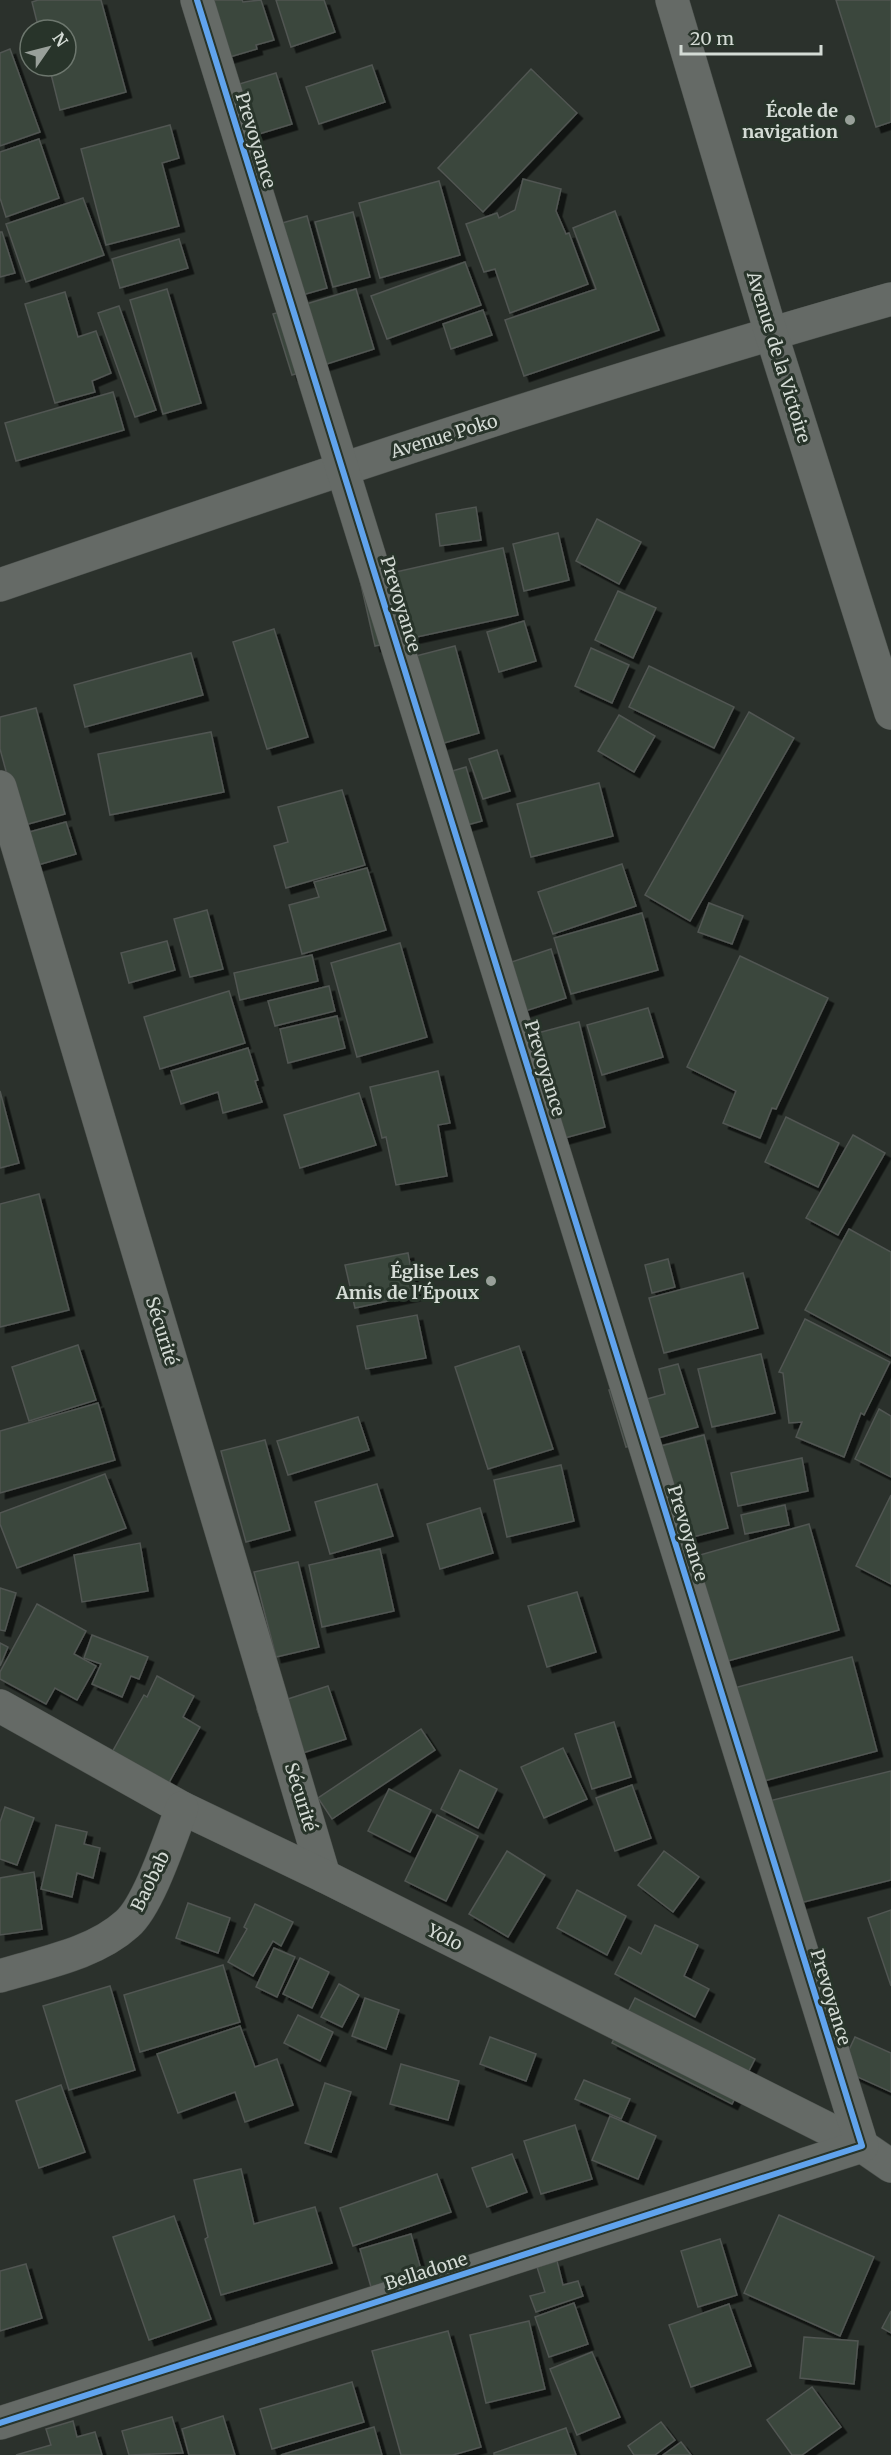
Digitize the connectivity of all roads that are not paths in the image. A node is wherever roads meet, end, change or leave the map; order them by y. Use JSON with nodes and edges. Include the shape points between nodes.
{"nodes":[{"id":1,"x":197,"y":0,"type":"edge"},
{"id":2,"x":672,"y":0,"type":"edge"},
{"id":3,"x":891,"y":299,"type":"edge"},
{"id":4,"x":771,"y":333,"type":"junction"},
{"id":5,"x":343,"y":468,"type":"junction"},
{"id":6,"x":0,"y":585,"type":"edge"},
{"id":7,"x":891,"y":713,"type":"edge"},
{"id":8,"x":0,"y":787,"type":"edge"},
{"id":9,"x":0,"y":1707,"type":"edge"},
{"id":10,"x":182,"y":1808,"type":"junction"},
{"id":11,"x":324,"y":1876,"type":"junction"},
{"id":12,"x":0,"y":1976,"type":"edge"},
{"id":13,"x":862,"y":2146,"type":"junction"},
{"id":14,"x":891,"y":2166,"type":"edge"},
{"id":15,"x":0,"y":2423,"type":"edge"}],
"edges":[{"from":1,"to":5,"type":"street","name":"Prevoyance"},
{"from":2,"to":4,"type":"street","name":"Avenue de la Victoire"},
{"from":3,"to":4,"type":"street","name":"Avenue Poko"},
{"from":4,"to":5,"type":"street","name":"Avenue Poko"},
{"from":4,"to":7,"type":"street","name":"Avenue de la Victoire"},
{"from":5,"to":6,"type":"street","name":"Avenue Poko"},
{"from":5,"to":13,"type":"street","name":"Prevoyance"},
{"from":8,"to":11,"type":"street","name":"Sécurité"},
{"from":9,"to":10,"type":"street","name":"Yolo"},
{"from":10,"to":11,"type":"street","name":"Yolo"},
{"from":10,"to":12,"type":"street","name":"Baobab","via":[[150,1890],[129,1923],[96,1945]]},
{"from":11,"to":13,"type":"street","name":"Yolo"},
{"from":13,"to":14,"type":"street","name":"Yolo"},
{"from":13,"to":15,"type":"street","name":"Belladone"}]}
